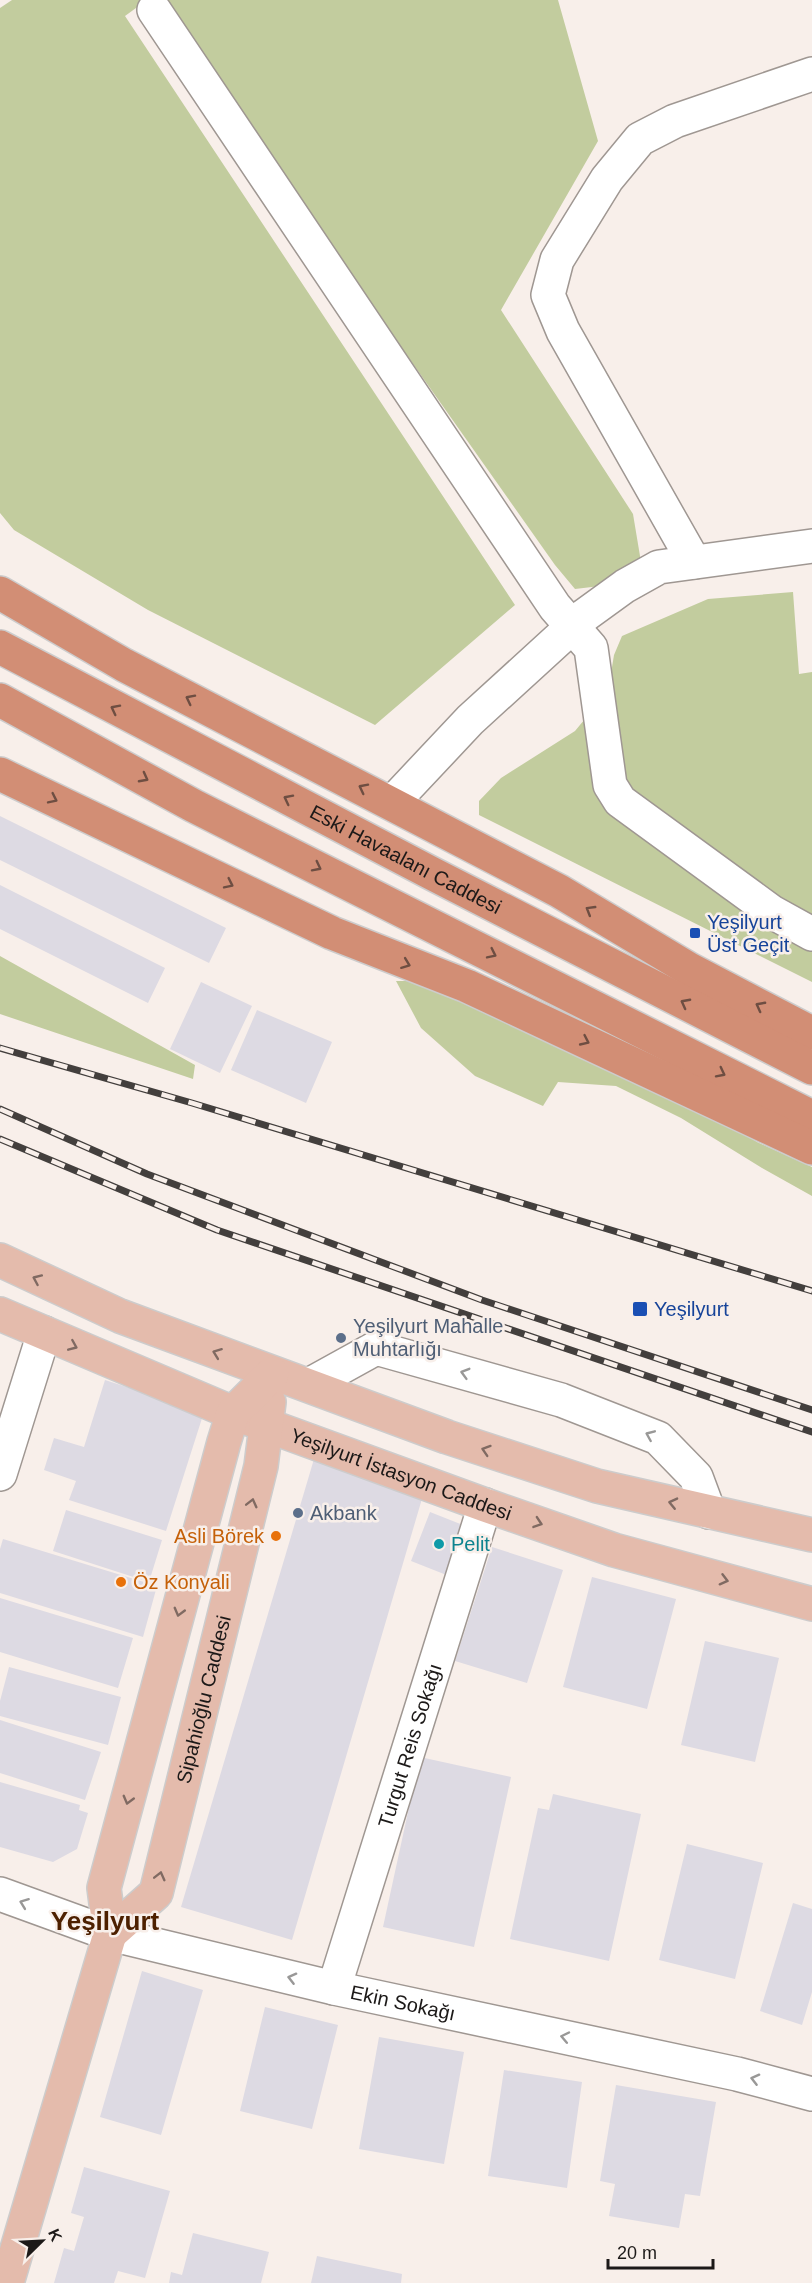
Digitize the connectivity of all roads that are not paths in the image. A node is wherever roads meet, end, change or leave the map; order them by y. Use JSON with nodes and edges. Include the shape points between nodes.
{"nodes":[{"id":1,"x":154,"y":10,"type":"dead end"},
{"id":2,"x":812,"y":74,"type":"edge"},
{"id":3,"x":812,"y":546,"type":"edge"},
{"id":4,"x":694,"y":562,"type":"junction"},
{"id":5,"x":0,"y":593,"type":"edge"},
{"id":6,"x":573,"y":626,"type":"junction"},
{"id":7,"x":0,"y":648,"type":"edge"},
{"id":8,"x":0,"y":700,"type":"edge"},
{"id":9,"x":0,"y":774,"type":"edge"},
{"id":10,"x":392,"y":803,"type":"junction"},
{"id":11,"x":812,"y":934,"type":"edge"},
{"id":12,"x":812,"y":1033,"type":"edge"},
{"id":13,"x":812,"y":1068,"type":"edge"},
{"id":14,"x":812,"y":1118,"type":"edge"},
{"id":15,"x":812,"y":1148,"type":"edge"},
{"id":16,"x":0,"y":1260,"type":"edge"},
{"id":17,"x":0,"y":1314,"type":"edge"},
{"id":18,"x":44,"y":1334,"type":"junction"},
{"id":19,"x":272,"y":1374,"type":"junction"},
{"id":20,"x":309,"y":1385,"type":"junction"},
{"id":21,"x":233,"y":1413,"type":"junction"},
{"id":22,"x":266,"y":1424,"type":"junction"},
{"id":23,"x":0,"y":1474,"type":"edge"},
{"id":24,"x":484,"y":1505,"type":"junction"},
{"id":25,"x":709,"y":1512,"type":"junction"},
{"id":26,"x":812,"y":1535,"type":"edge"},
{"id":27,"x":812,"y":1604,"type":"edge"},
{"id":28,"x":0,"y":1894,"type":"edge"},
{"id":29,"x":110,"y":1934,"type":"junction"},
{"id":30,"x":334,"y":1988,"type":"junction"},
{"id":31,"x":812,"y":2094,"type":"edge"},
{"id":32,"x":7,"y":2283,"type":"edge"}],
"edges":[{"from":1,"to":6,"type":"street","via":[[555,607]]},
{"from":2,"to":4,"type":"street","via":[[675,121],[640,139],[607,179],[556,260],[548,295],[563,331]]},
{"from":3,"to":4,"type":"street"},
{"from":4,"to":6,"type":"street","via":[[659,567],[625,586]]},
{"from":10,"to":5,"type":"highway","one_way":true,"via":[[124,665]]},
{"from":6,"to":10,"type":"street","via":[[470,720]]},
{"from":6,"to":11,"type":"street","via":[[591,648],[610,785],[620,801],[772,912]]},
{"from":13,"to":7,"type":"highway","name":"Eski Havaalanı Caddesi","one_way":true},
{"from":8,"to":14,"type":"highway","one_way":true,"via":[[194,806]]},
{"from":9,"to":15,"type":"highway","one_way":true,"via":[[332,933],[466,986]]},
{"from":12,"to":10,"type":"highway","one_way":true,"via":[[689,969],[559,891]]},
{"from":19,"to":16,"type":"main road","one_way":true,"via":[[120,1316]]},
{"from":17,"to":18,"type":"main road","name":"Yeşilyurt İstasyon Caddesi"},
{"from":18,"to":21,"type":"main road","name":"Yeşilyurt İstasyon Caddesi","one_way":true},
{"from":18,"to":23,"type":"street"},
{"from":19,"to":20,"type":"main road"},
{"from":19,"to":21,"type":"main road"},
{"from":19,"to":22,"type":"main road","name":"Sipahioğlu Caddesi"},
{"from":25,"to":20,"type":"main road","one_way":true,"via":[[597,1486],[447,1437]]},
{"from":25,"to":20,"type":"street","one_way":true,"via":[[696,1477],[658,1438],[561,1400],[376,1348]]},
{"from":21,"to":22,"type":"main road","name":"Yeşilyurt İstasyon Caddesi"},
{"from":21,"to":29,"type":"main road","one_way":true,"via":[[104,1888]]},
{"from":22,"to":24,"type":"main road","name":"Yeşilyurt İstasyon Caddesi"},
{"from":29,"to":22,"type":"main road","name":"Sipahioğlu Caddesi","one_way":true,"via":[[156,1893],[261,1466]]},
{"from":24,"to":27,"type":"main road","name":"Yeşilyurt İstasyon Caddesi","one_way":true,"via":[[614,1550]]},
{"from":24,"to":30,"type":"street","name":"Turgut Reis Sokağı"},
{"from":25,"to":26,"type":"main road"},
{"from":29,"to":28,"type":"street","name":"Ekin Sokağı","one_way":true},
{"from":30,"to":29,"type":"street","name":"Ekin Sokağı","one_way":true},
{"from":29,"to":32,"type":"main road"},
{"from":31,"to":30,"type":"street","name":"Ekin Sokağı","one_way":true,"via":[[737,2074]]}]}
